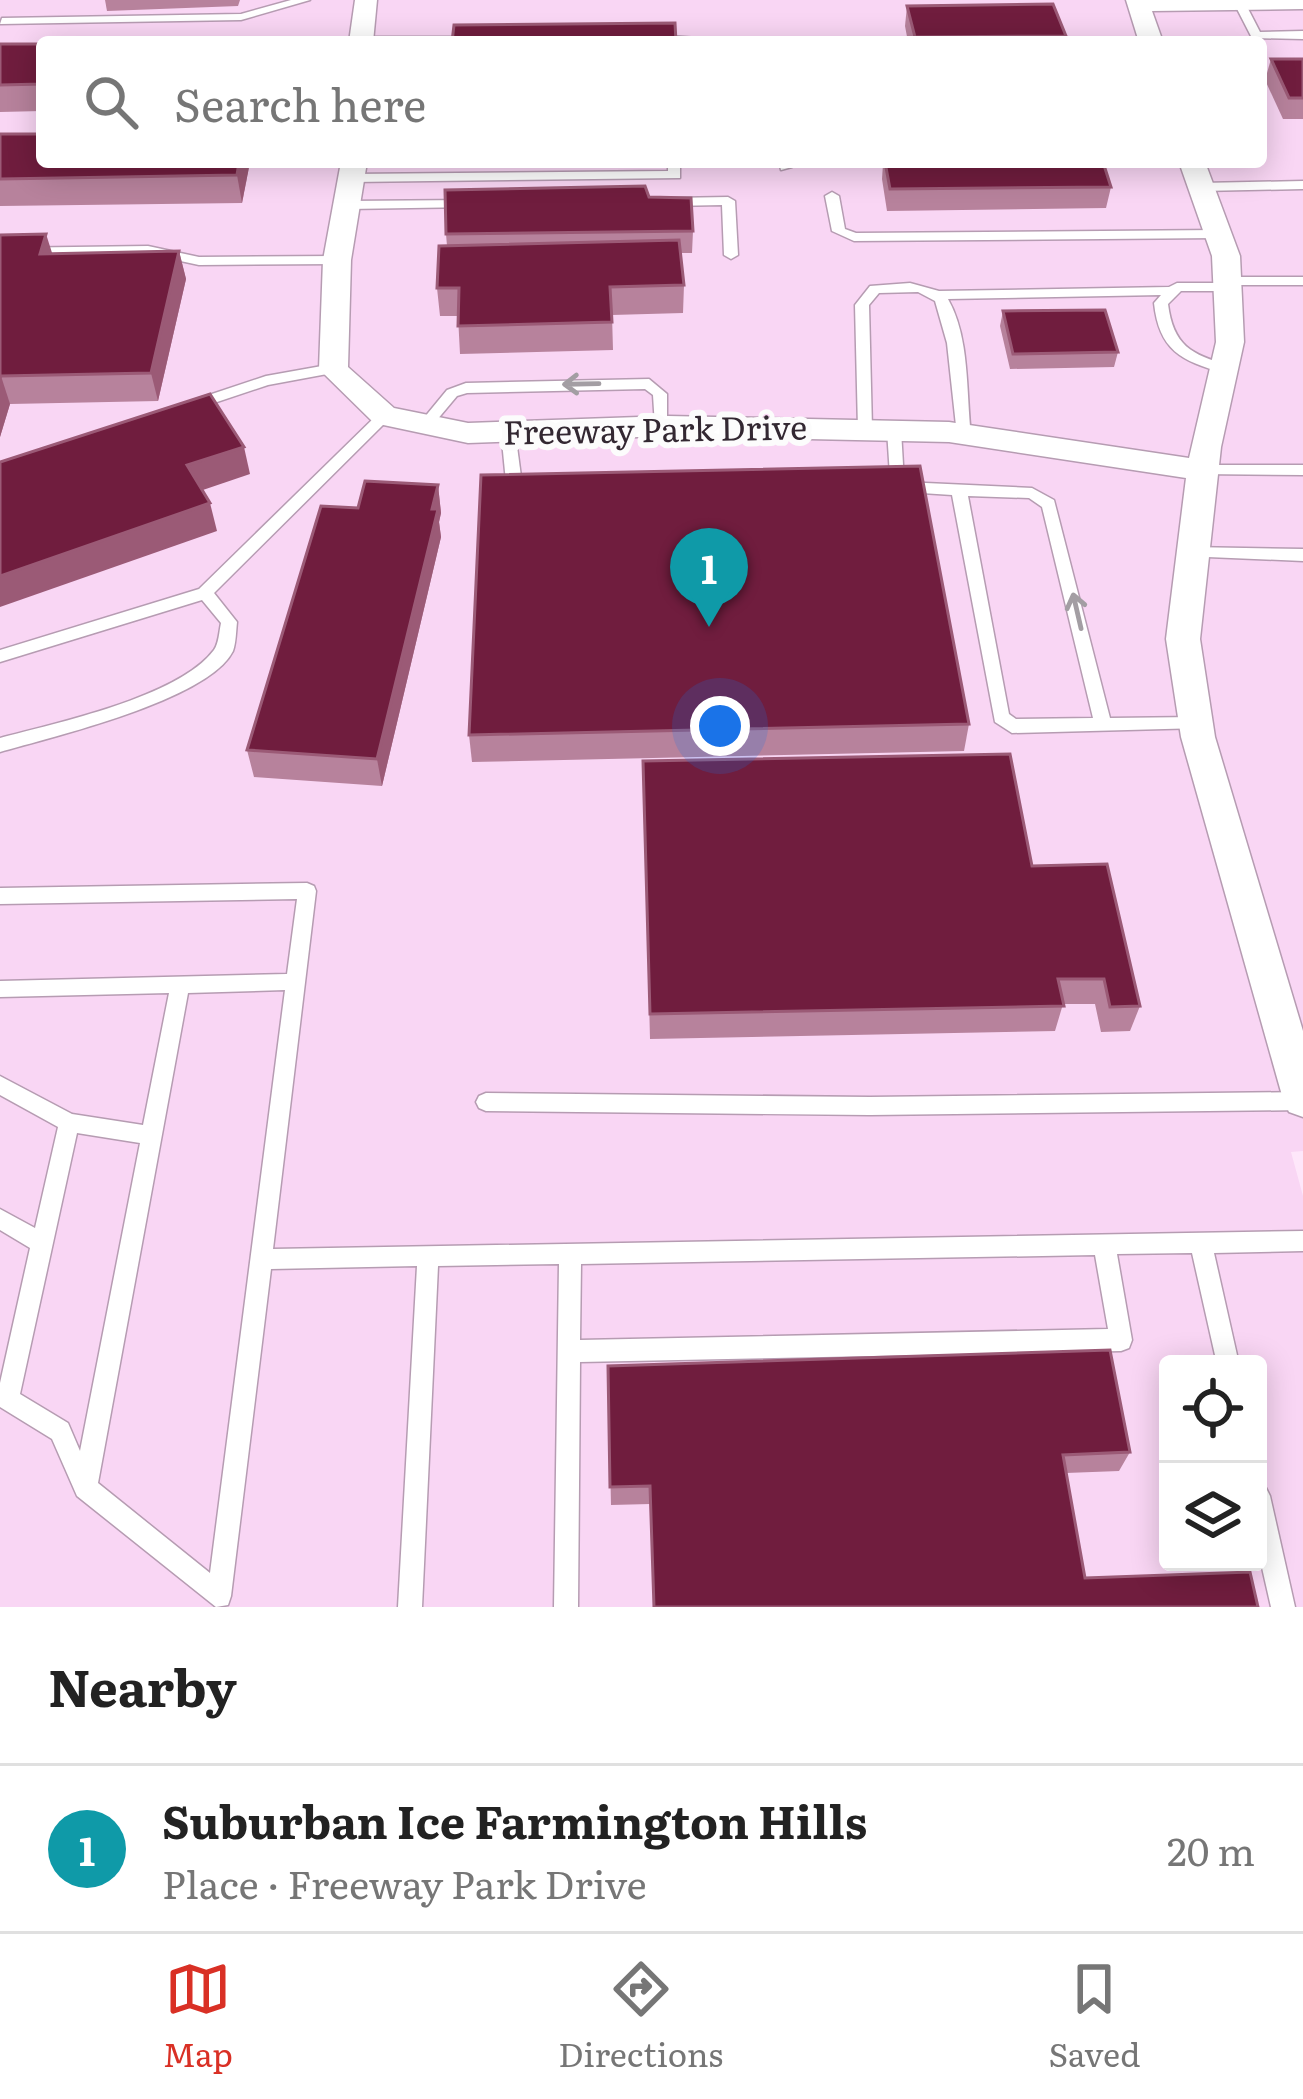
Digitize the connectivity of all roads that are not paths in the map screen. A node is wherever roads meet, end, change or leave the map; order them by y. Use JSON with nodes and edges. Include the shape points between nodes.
{"nodes":[{"id":1,"x":304,"y":0,"type":"edge"},
{"id":2,"x":365,"y":0,"type":"edge"},
{"id":3,"x":1138,"y":2,"type":"edge"},
{"id":4,"x":1303,"y":2,"type":"edge"},
{"id":5,"x":1240,"y":3,"type":"junction"},
{"id":6,"x":2,"y":21,"type":"edge"},
{"id":7,"x":1303,"y":35,"type":"edge"},
{"id":8,"x":362,"y":36,"type":"edge"},
{"id":9,"x":1149,"y":36,"type":"edge"},
{"id":10,"x":674,"y":168,"type":"edge"},
{"id":11,"x":1197,"y":174,"type":"edge"},
{"id":12,"x":351,"y":182,"type":"edge"},
{"id":13,"x":1303,"y":184,"type":"edge"},
{"id":14,"x":832,"y":196,"type":"dead end"},
{"id":15,"x":657,"y":202,"type":"edge"},
{"id":16,"x":490,"y":203,"type":"edge"},
{"id":17,"x":1218,"y":234,"type":"junction"},
{"id":18,"x":0,"y":252,"type":"edge"},
{"id":19,"x":731,"y":255,"type":"dead end"},
{"id":20,"x":337,"y":260,"type":"junction"},
{"id":21,"x":1303,"y":281,"type":"edge"},
{"id":22,"x":1227,"y":284,"type":"junction"},
{"id":23,"x":1168,"y":292,"type":"junction"},
{"id":24,"x":935,"y":295,"type":"junction"},
{"id":25,"x":1224,"y":368,"type":"junction"},
{"id":26,"x":333,"y":369,"type":"junction"},
{"id":27,"x":178,"y":410,"type":"edge"},
{"id":28,"x":384,"y":416,"type":"junction"},
{"id":29,"x":426,"y":424,"type":"junction"},
{"id":30,"x":662,"y":426,"type":"junction"},
{"id":31,"x":880,"y":429,"type":"junction"},
{"id":32,"x":508,"y":431,"type":"junction"},
{"id":33,"x":964,"y":434,"type":"junction"},
{"id":34,"x":1202,"y":470,"type":"junction"},
{"id":35,"x":1303,"y":470,"type":"edge"},
{"id":36,"x":872,"y":487,"type":"edge"},
{"id":37,"x":896,"y":487,"type":"junction"},
{"id":38,"x":959,"y":490,"type":"junction"},
{"id":39,"x":524,"y":494,"type":"edge"},
{"id":40,"x":1190,"y":552,"type":"junction"},
{"id":41,"x":1303,"y":555,"type":"edge"},
{"id":42,"x":205,"y":592,"type":"junction"},
{"id":43,"x":0,"y":656,"type":"edge"},
{"id":44,"x":1196,"y":723,"type":"junction"},
{"id":45,"x":1103,"y":725,"type":"junction"},
{"id":46,"x":0,"y":745,"type":"edge"},
{"id":47,"x":0,"y":896,"type":"edge"},
{"id":48,"x":296,"y":982,"type":"junction"},
{"id":49,"x":179,"y":985,"type":"junction"},
{"id":50,"x":0,"y":989,"type":"edge"},
{"id":51,"x":0,"y":1084,"type":"edge"},
{"id":52,"x":1303,"y":1100,"type":"edge"},
{"id":53,"x":486,"y":1102,"type":"dead end"},
{"id":54,"x":68,"y":1124,"type":"junction"},
{"id":55,"x":151,"y":1136,"type":"junction"},
{"id":56,"x":0,"y":1220,"type":"edge"},
{"id":57,"x":1303,"y":1241,"type":"edge"},
{"id":58,"x":42,"y":1243,"type":"junction"},
{"id":59,"x":1201,"y":1243,"type":"junction"},
{"id":60,"x":1104,"y":1244,"type":"junction"},
{"id":61,"x":570,"y":1254,"type":"junction"},
{"id":62,"x":428,"y":1256,"type":"junction"},
{"id":63,"x":261,"y":1259,"type":"junction"},
{"id":64,"x":569,"y":1351,"type":"junction"},
{"id":65,"x":1226,"y":1355,"type":"edge"},
{"id":66,"x":4,"y":1396,"type":"edge"},
{"id":67,"x":85,"y":1488,"type":"junction"},
{"id":68,"x":1267,"y":1536,"type":"edge"},
{"id":69,"x":410,"y":1607,"type":"edge"},
{"id":70,"x":566,"y":1607,"type":"edge"},
{"id":71,"x":1283,"y":1607,"type":"edge"}],
"edges":[{"from":1,"to":6,"type":"lane","via":[[221,18]]},
{"from":2,"to":8,"type":"street"},
{"from":3,"to":5,"type":"street"},
{"from":3,"to":9,"type":"street"},
{"from":4,"to":5,"type":"street"},
{"from":5,"to":7,"type":"lane","via":[[1256,36]]},
{"from":10,"to":12,"type":"lane","via":[[675,175]]},
{"from":11,"to":13,"type":"lane"},
{"from":11,"to":17,"type":"street"},
{"from":12,"to":16,"type":"lane"},
{"from":12,"to":20,"type":"street"},
{"from":14,"to":17,"type":"lane","via":[[839,231],[854,237]]},
{"from":15,"to":19,"type":"lane","via":[[728,201]]},
{"from":17,"to":22,"type":"street"},
{"from":18,"to":20,"type":"lane"},
{"from":20,"to":26,"type":"street"},
{"from":21,"to":22,"type":"lane"},
{"from":22,"to":23,"type":"lane"},
{"from":22,"to":25,"type":"street","via":[[1231,342]]},
{"from":23,"to":24,"type":"lane"},
{"from":23,"to":25,"type":"lane","via":[[1162,313],[1174,346]]},
{"from":24,"to":31,"type":"lane","via":[[901,287],[865,297],[859,327]]},
{"from":24,"to":33,"type":"lane","via":[[946,309]]},
{"from":25,"to":34,"type":"street"},
{"from":26,"to":27,"type":"lane"},
{"from":26,"to":28,"type":"street"},
{"from":28,"to":29,"type":"street","name":"Freeway Park Drive"},
{"from":28,"to":42,"type":"lane"},
{"from":30,"to":29,"type":"lane","one_way":true,"via":[[660,394],[649,384],[466,388]]},
{"from":29,"to":32,"type":"street","name":"Freeway Park Drive"},
{"from":30,"to":31,"type":"street","name":"Freeway Park Drive"},
{"from":30,"to":32,"type":"street","name":"Freeway Park Drive"},
{"from":31,"to":33,"type":"street","name":"Freeway Park Drive"},
{"from":31,"to":37,"type":"lane"},
{"from":32,"to":39,"type":"lane","via":[[513,491]]},
{"from":33,"to":34,"type":"street","name":"Freeway Park Drive"},
{"from":34,"to":35,"type":"lane"},
{"from":34,"to":40,"type":"street"},
{"from":36,"to":37,"type":"lane"},
{"from":37,"to":38,"type":"lane"},
{"from":45,"to":38,"type":"lane","one_way":true,"via":[[1049,504],[1032,493]]},
{"from":38,"to":45,"type":"lane","via":[[1001,717],[1012,726]]},
{"from":40,"to":41,"type":"lane"},
{"from":40,"to":44,"type":"street","via":[[1183,639]]},
{"from":42,"to":43,"type":"lane"},
{"from":42,"to":46,"type":"lane","via":[[230,626],[226,650],[209,671],[180,688]]},
{"from":44,"to":45,"type":"lane"},
{"from":44,"to":52,"type":"street"},
{"from":47,"to":48,"type":"lane","via":[[307,891]]},
{"from":48,"to":49,"type":"lane"},
{"from":48,"to":63,"type":"lane"},
{"from":49,"to":50,"type":"lane"},
{"from":49,"to":55,"type":"lane"},
{"from":51,"to":54,"type":"lane"},
{"from":52,"to":53,"type":"lane"},
{"from":54,"to":55,"type":"lane"},
{"from":54,"to":58,"type":"lane"},
{"from":55,"to":67,"type":"lane"},
{"from":56,"to":58,"type":"lane"},
{"from":57,"to":59,"type":"lane"},
{"from":58,"to":66,"type":"lane"},
{"from":59,"to":60,"type":"lane"},
{"from":59,"to":65,"type":"lane"},
{"from":60,"to":61,"type":"lane"},
{"from":60,"to":64,"type":"lane","via":[[1121,1340]]},
{"from":61,"to":62,"type":"lane"},
{"from":61,"to":64,"type":"lane"},
{"from":62,"to":63,"type":"lane"},
{"from":62,"to":69,"type":"lane"},
{"from":63,"to":67,"type":"lane","via":[[219,1596]]},
{"from":64,"to":70,"type":"lane"},
{"from":66,"to":67,"type":"lane","via":[[60,1431]]},
{"from":68,"to":71,"type":"lane"}]}
